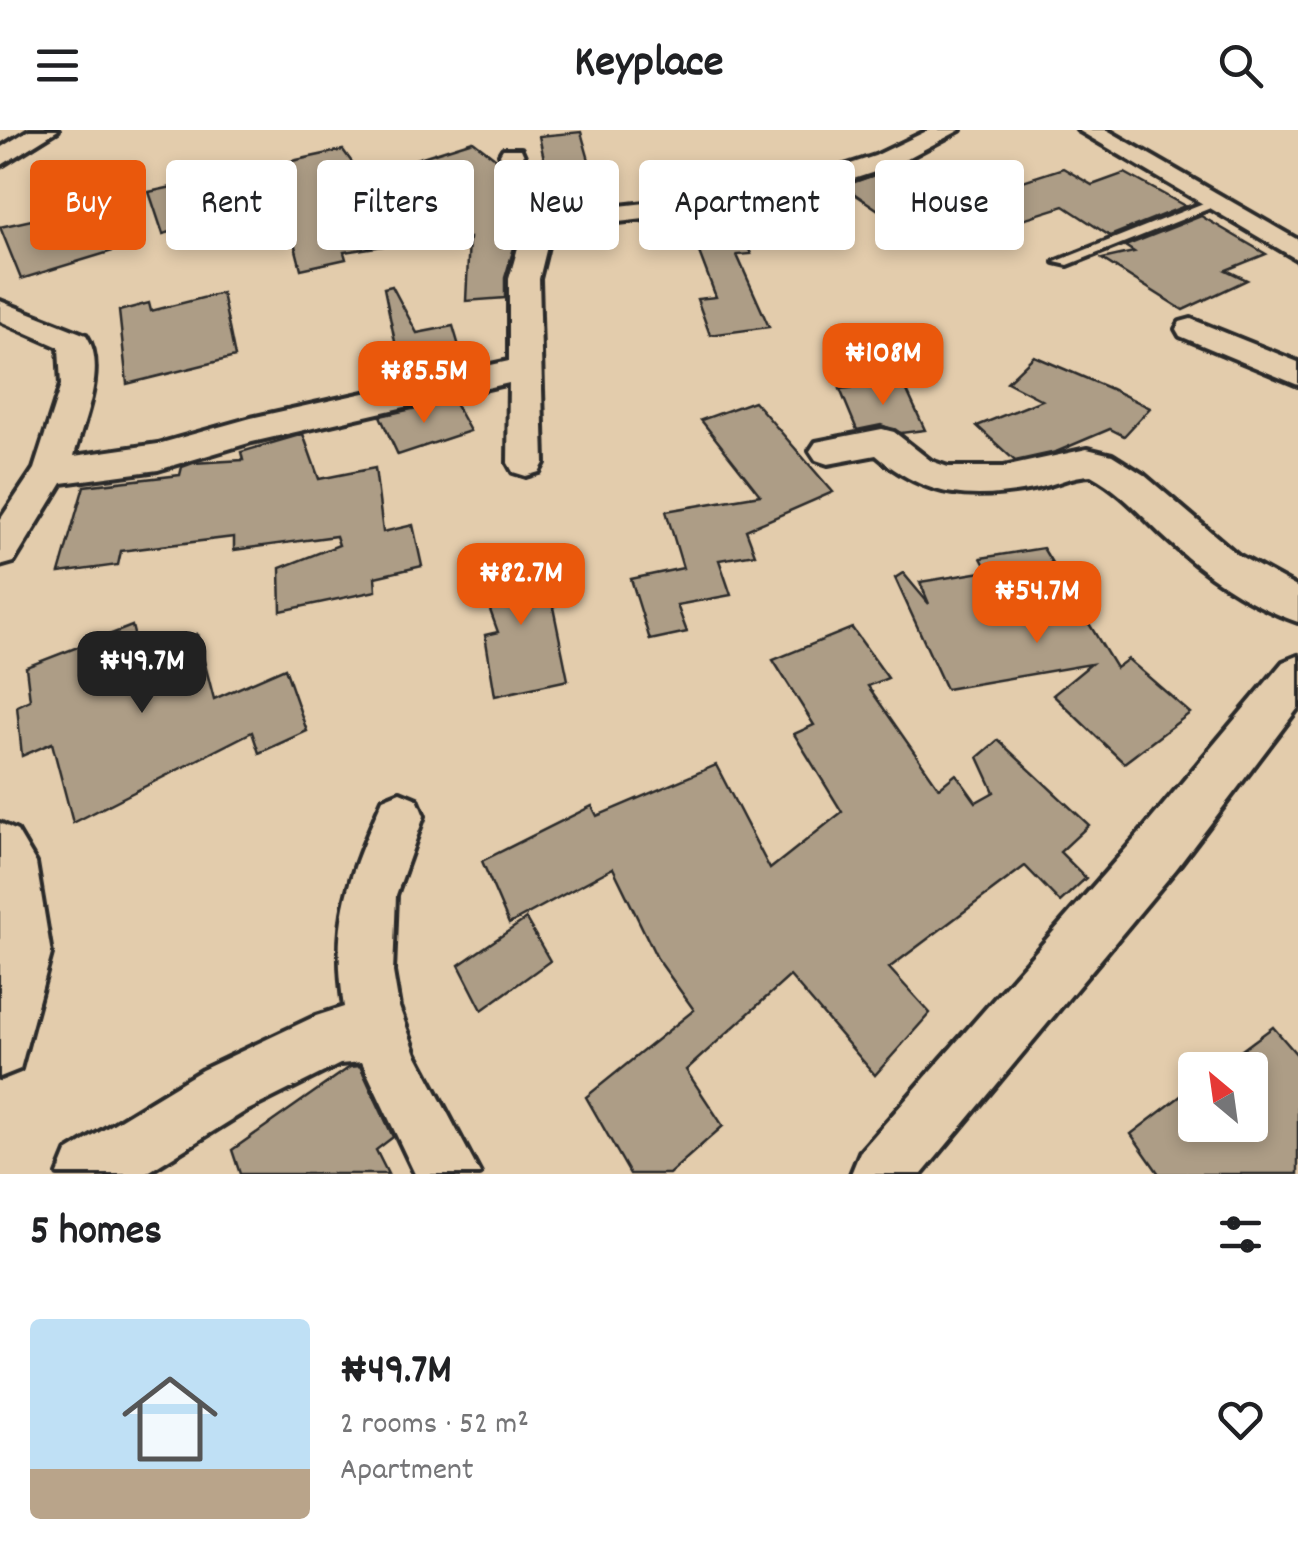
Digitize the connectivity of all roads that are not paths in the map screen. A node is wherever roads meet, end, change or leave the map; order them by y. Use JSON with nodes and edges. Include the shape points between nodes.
{"nodes":[{"id":1,"x":46,"y":130,"type":"edge"},
{"id":2,"x":948,"y":130,"type":"edge"},
{"id":3,"x":1090,"y":130,"type":"edge"},
{"id":4,"x":512,"y":154,"type":"dead end"},
{"id":5,"x":0,"y":159,"type":"edge"},
{"id":6,"x":514,"y":160,"type":"edge"},
{"id":7,"x":1216,"y":203,"type":"junction"},
{"id":8,"x":619,"y":214,"type":"edge"},
{"id":9,"x":532,"y":250,"type":"edge"},
{"id":10,"x":1298,"y":252,"type":"edge"},
{"id":11,"x":1064,"y":262,"type":"dead end"},
{"id":12,"x":0,"y":310,"type":"edge"},
{"id":13,"x":1191,"y":328,"type":"dead end"},
{"id":14,"x":526,"y":368,"type":"junction"},
{"id":15,"x":1298,"y":374,"type":"edge"},
{"id":16,"x":828,"y":452,"type":"dead end"},
{"id":17,"x":526,"y":463,"type":"dead end"},
{"id":18,"x":51,"y":472,"type":"junction"},
{"id":19,"x":0,"y":551,"type":"edge"},
{"id":20,"x":1298,"y":605,"type":"edge"},
{"id":21,"x":1298,"y":675,"type":"edge"},
{"id":22,"x":400,"y":816,"type":"dead end"},
{"id":23,"x":0,"y":848,"type":"edge"},
{"id":24,"x":377,"y":1033,"type":"junction"},
{"id":25,"x":0,"y":1050,"type":"edge"},
{"id":26,"x":90,"y":1174,"type":"edge"},
{"id":27,"x":449,"y":1174,"type":"edge"},
{"id":28,"x":882,"y":1174,"type":"edge"}],
"edges":[{"from":1,"to":5,"type":"street"},
{"from":2,"to":8,"type":"street","via":[[884,161],[780,195]]},
{"from":3,"to":7,"type":"street"},
{"from":4,"to":6,"type":"street"},
{"from":7,"to":10,"type":"street"},
{"from":7,"to":11,"type":"lane"},
{"from":9,"to":14,"type":"street","via":[[524,279]]},
{"from":12,"to":18,"type":"street","via":[[75,342],[78,385]]},
{"from":13,"to":15,"type":"street"},
{"from":14,"to":17,"type":"street"},
{"from":14,"to":18,"type":"street","via":[[158,456]]},
{"from":16,"to":20,"type":"street","via":[[882,441],[916,469],[958,480],[1012,480],[1080,462],[1100,464],[1227,572]]},
{"from":18,"to":19,"type":"street"},
{"from":21,"to":28,"type":"street","via":[[1158,851]]},
{"from":22,"to":24,"type":"street","via":[[370,891],[362,952]]},
{"from":23,"to":25,"type":"street","via":[[11,863],[24,954]]},
{"from":24,"to":26,"type":"street","via":[[336,1036],[224,1091]]},
{"from":24,"to":27,"type":"street","via":[[399,1090]]}]}
